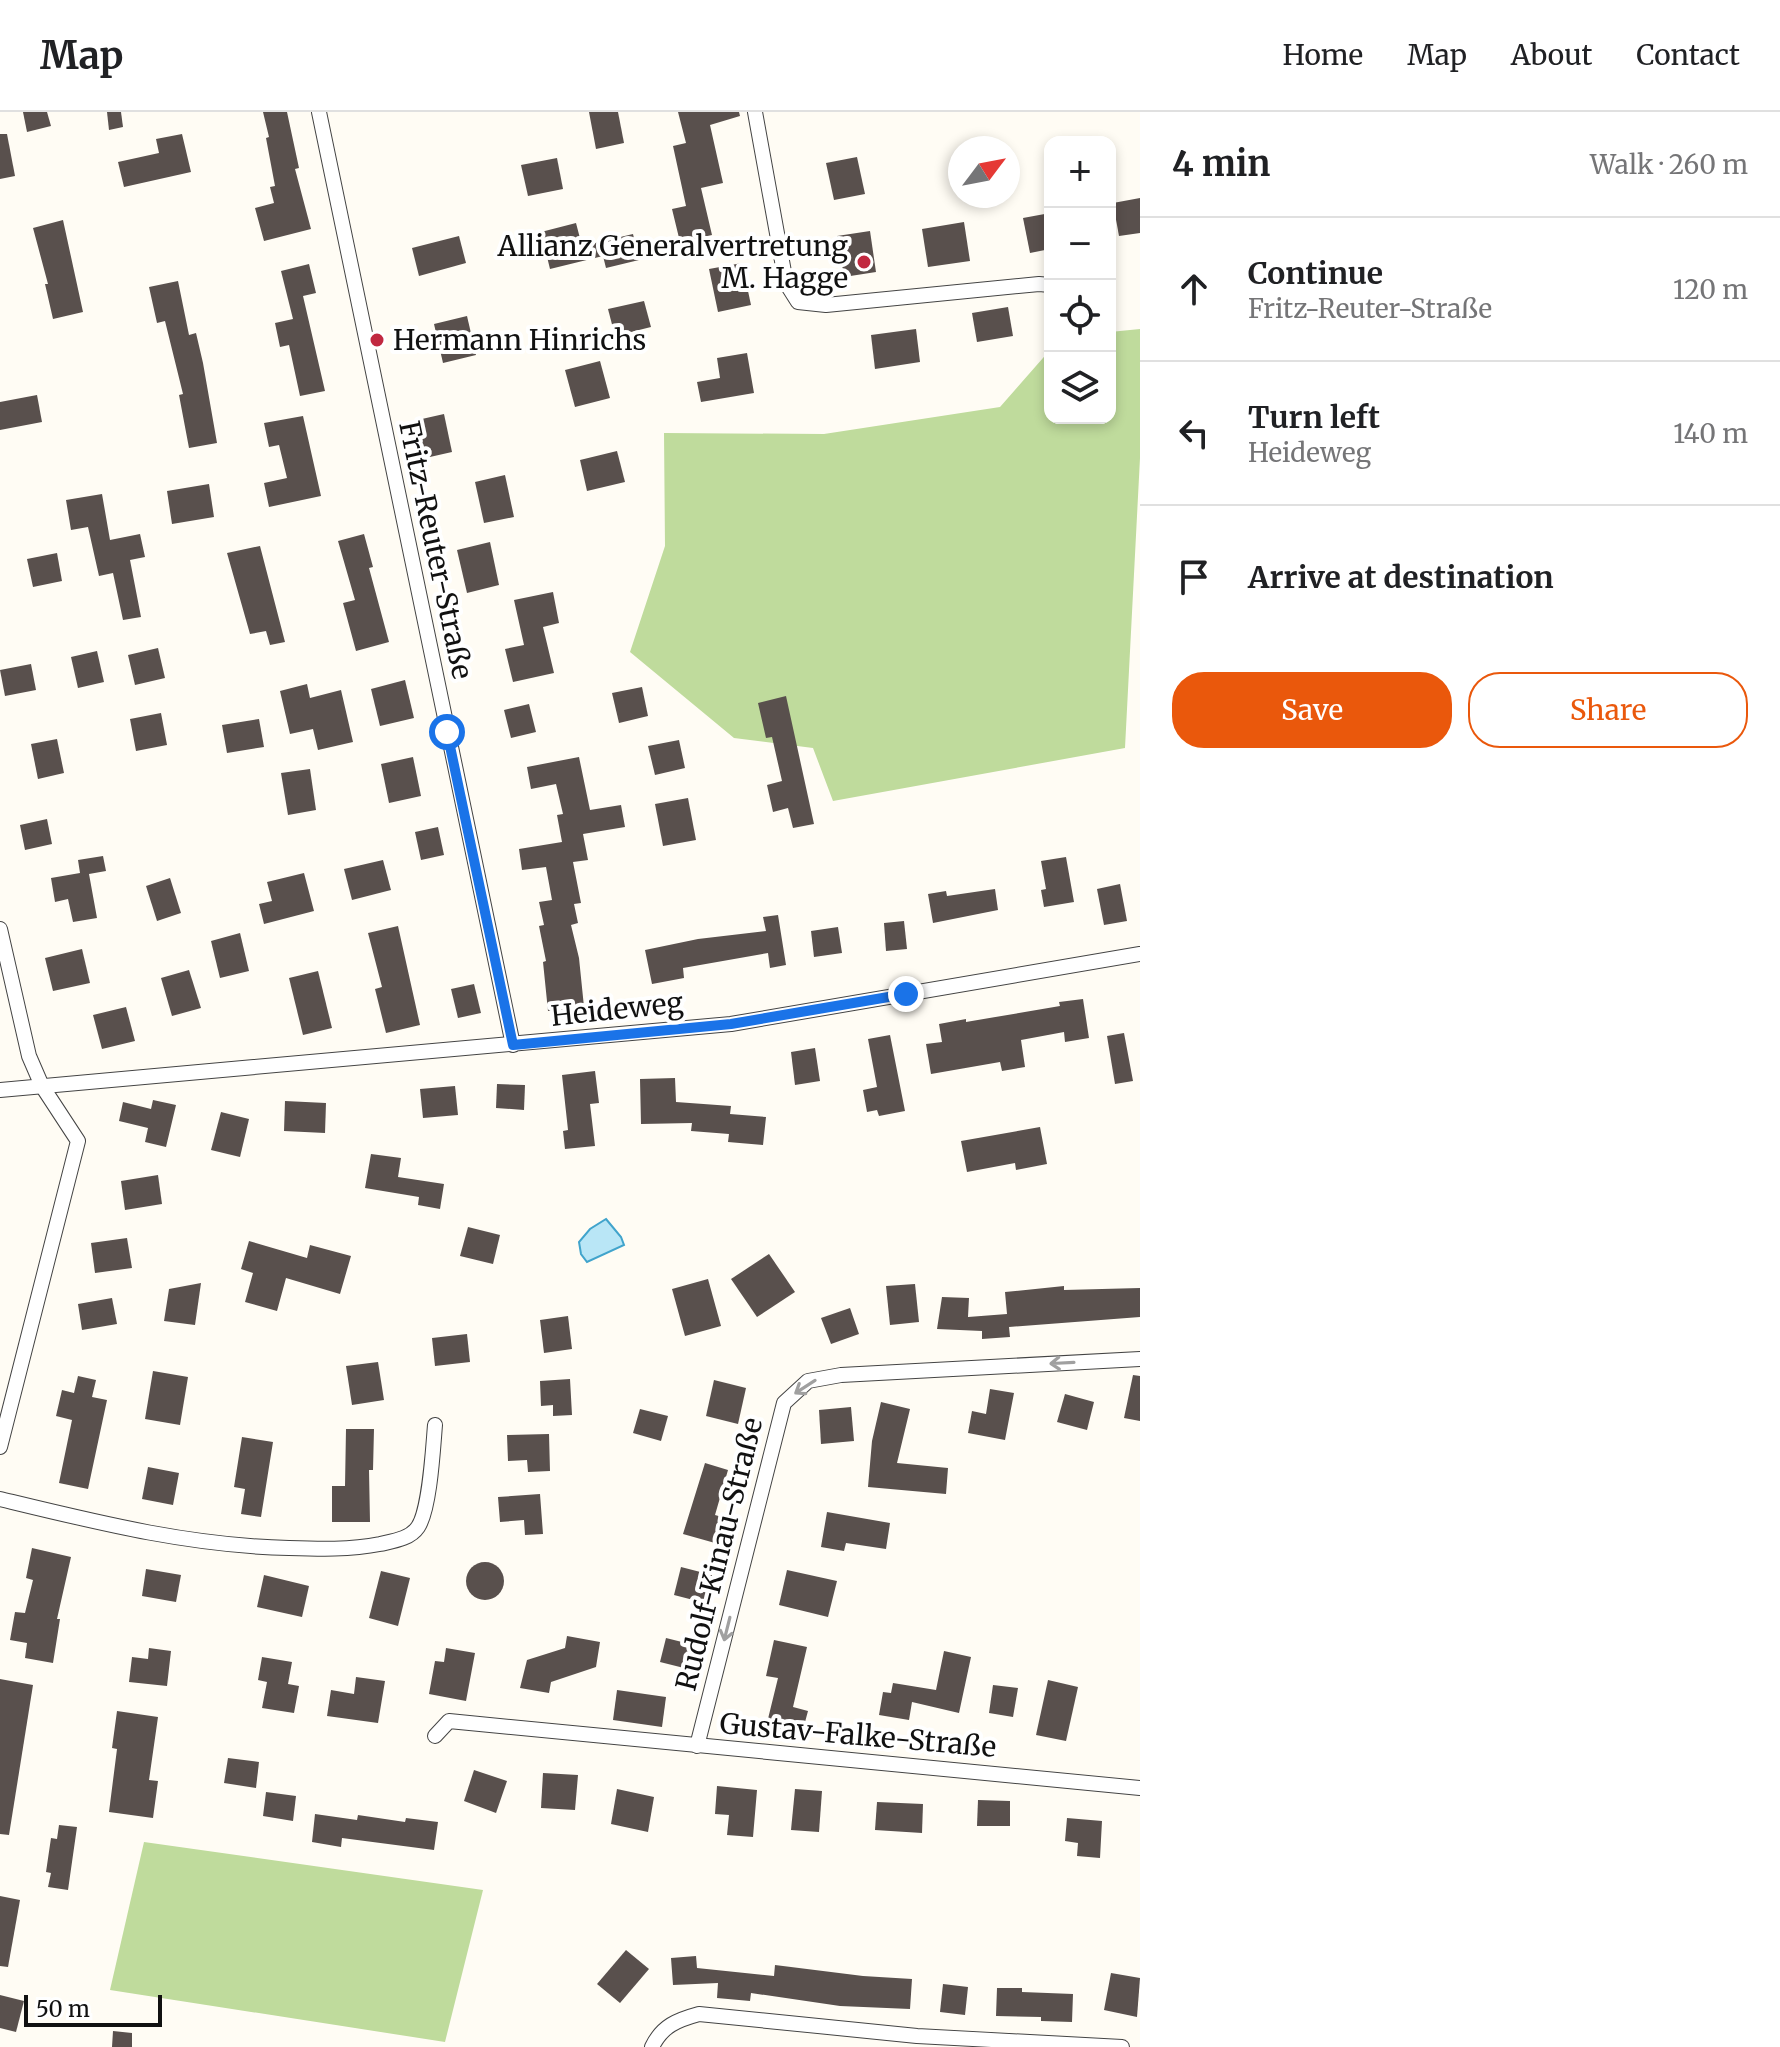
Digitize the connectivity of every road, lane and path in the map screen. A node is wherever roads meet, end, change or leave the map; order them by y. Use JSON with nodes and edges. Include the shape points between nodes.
{"nodes":[{"id":1,"x":319,"y":112,"type":"edge"},
{"id":2,"x":755,"y":112,"type":"edge"},
{"id":3,"x":1044,"y":284,"type":"edge"},
{"id":4,"x":0,"y":929,"type":"edge"},
{"id":5,"x":1140,"y":954,"type":"edge"},
{"id":6,"x":513,"y":1045,"type":"junction"},
{"id":7,"x":42,"y":1086,"type":"junction"},
{"id":8,"x":0,"y":1090,"type":"edge"},
{"id":9,"x":1140,"y":1359,"type":"edge"},
{"id":10,"x":435,"y":1425,"type":"dead end"},
{"id":11,"x":0,"y":1447,"type":"edge"},
{"id":12,"x":0,"y":1499,"type":"edge"},
{"id":13,"x":435,"y":1736,"type":"dead end"},
{"id":14,"x":697,"y":1746,"type":"junction"},
{"id":15,"x":1140,"y":1788,"type":"edge"},
{"id":16,"x":916,"y":2041,"type":"edge"},
{"id":17,"x":652,"y":2047,"type":"edge"},
{"id":18,"x":1122,"y":2047,"type":"edge"}],
"edges":[{"from":1,"to":6,"type":"street","name":"Fritz-Reuter-Straße"},
{"from":2,"to":3,"type":"street","via":[[786,283],[798,302],[826,305]]},
{"from":4,"to":7,"type":"street","via":[[29,1056]]},
{"from":5,"to":6,"type":"street","name":"Heideweg","via":[[731,1024]]},
{"from":6,"to":7,"type":"street","name":"Heideweg"},
{"from":7,"to":8,"type":"street","name":"Heideweg"},
{"from":7,"to":11,"type":"street","via":[[78,1141]]},
{"from":9,"to":14,"type":"street","name":"Rudolf-Kinau-Straße","one_way":true,"via":[[808,1381],[784,1403]]},
{"from":10,"to":12,"type":"street","via":[[429,1491],[418,1527],[403,1538],[373,1545],[335,1550],[189,1540]]},
{"from":13,"to":14,"type":"street","name":"Gustav-Falke-Straße","via":[[449,1721]]},
{"from":14,"to":15,"type":"street","name":"Gustav-Falke-Straße"},
{"from":16,"to":17,"type":"street","via":[[699,2014],[674,2021]]},
{"from":16,"to":18,"type":"street"}]}
